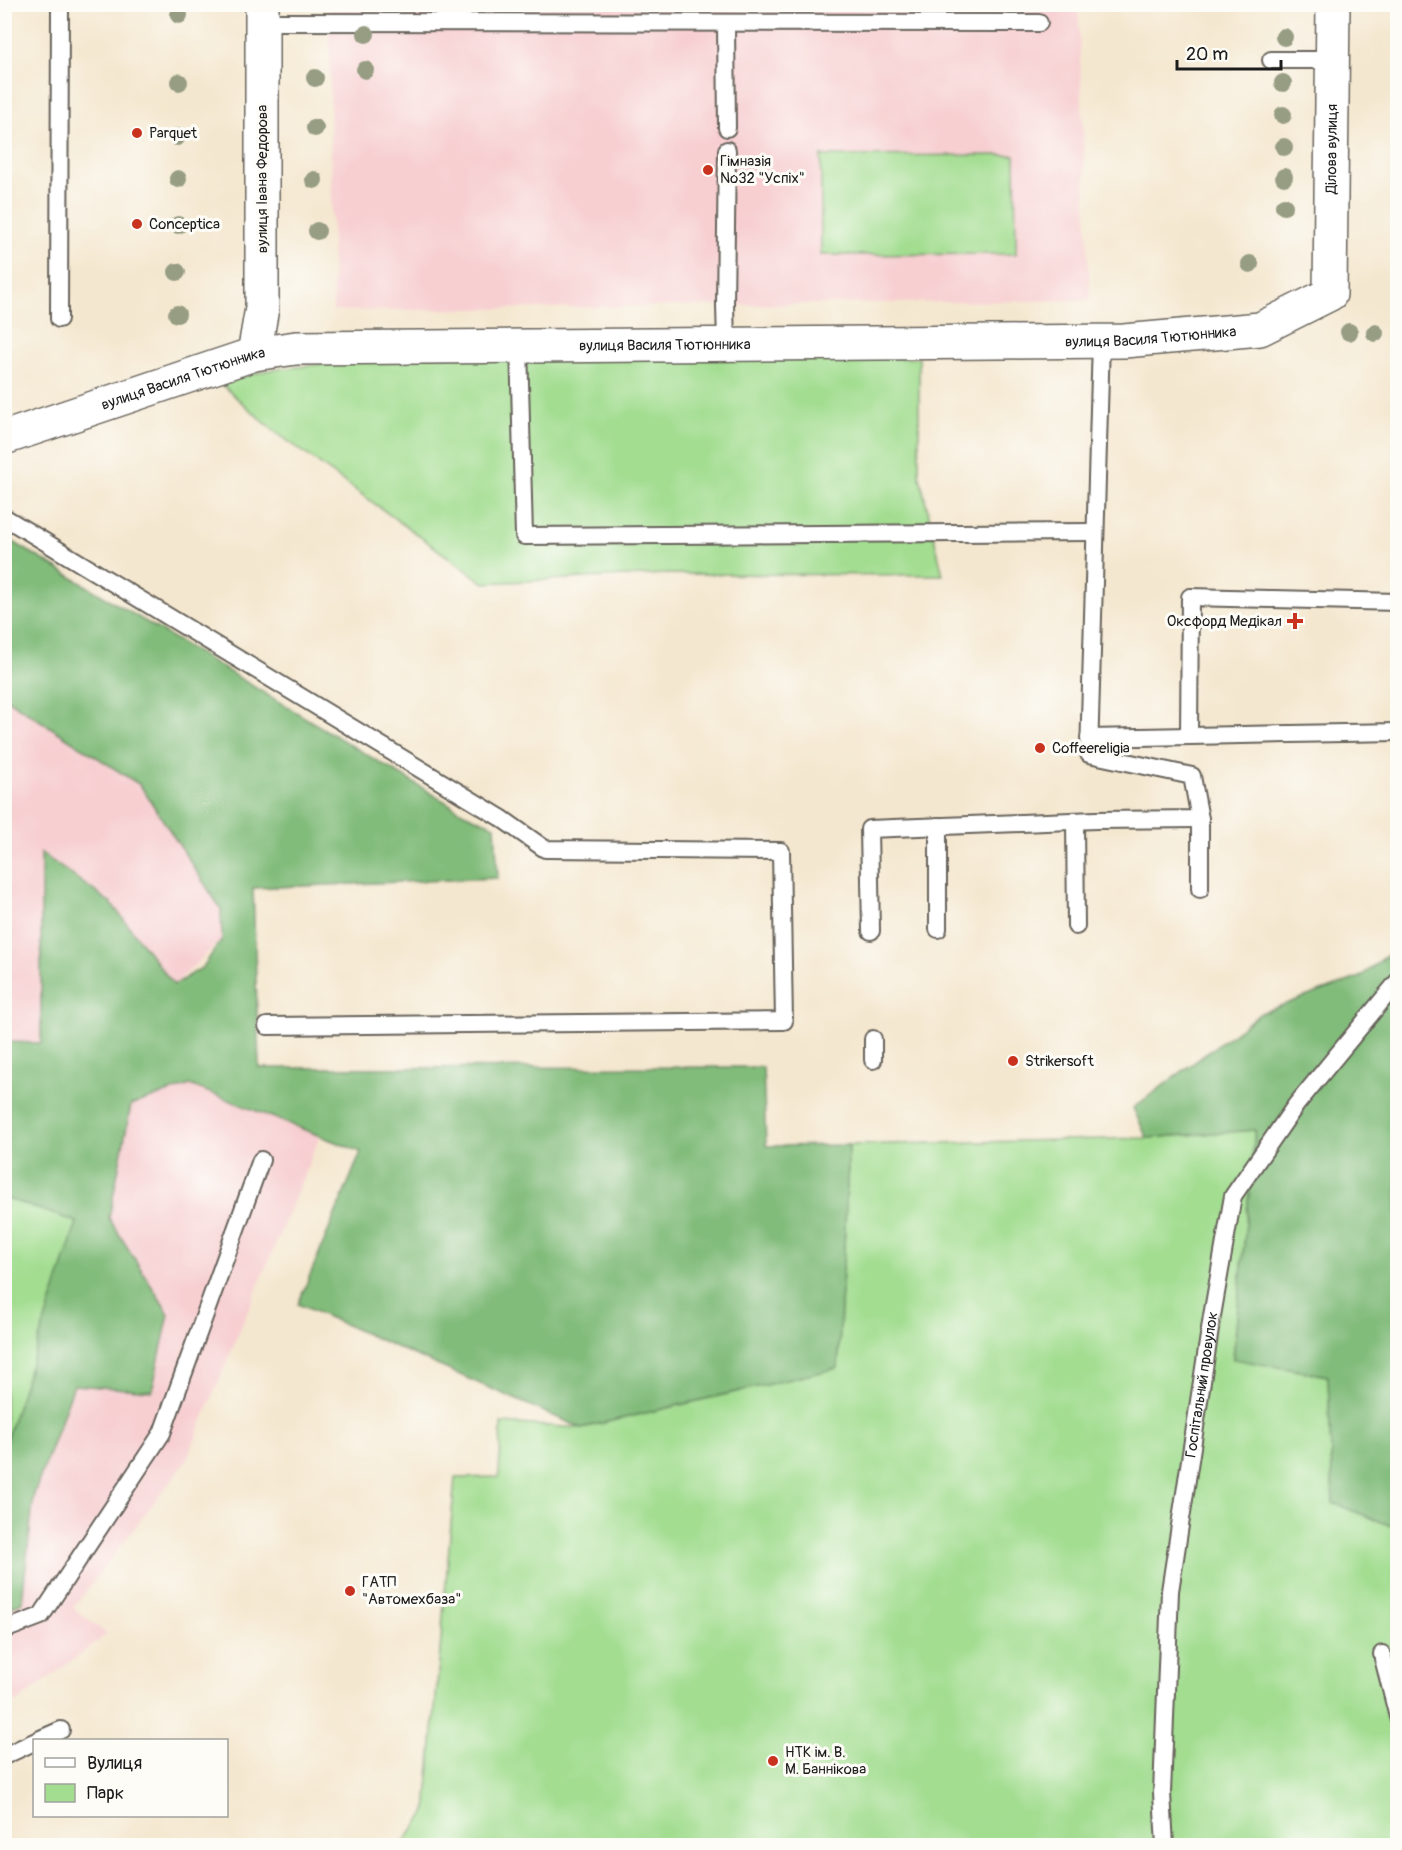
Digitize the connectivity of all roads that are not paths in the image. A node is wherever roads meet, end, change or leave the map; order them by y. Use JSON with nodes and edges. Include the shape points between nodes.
{"nodes":[{"id":1,"x":60,"y":4,"type":"edge"},
{"id":2,"x":1333,"y":4,"type":"edge"},
{"id":3,"x":262,"y":13,"type":"edge"},
{"id":4,"x":726,"y":23,"type":"junction"},
{"id":5,"x":1039,"y":23,"type":"dead end"},
{"id":6,"x":1271,"y":60,"type":"dead end"},
{"id":7,"x":1333,"y":60,"type":"junction"},
{"id":8,"x":727,"y":128,"type":"dead end"},
{"id":9,"x":727,"y":150,"type":"dead end"},
{"id":10,"x":1330,"y":294,"type":"joint"},
{"id":11,"x":59,"y":320,"type":"dead end"},
{"id":12,"x":1101,"y":341,"type":"junction"},
{"id":13,"x":726,"y":343,"type":"junction"},
{"id":14,"x":519,"y":345,"type":"junction"},
{"id":15,"x":254,"y":354,"type":"junction"},
{"id":16,"x":4,"y":438,"type":"edge"},
{"id":17,"x":4,"y":517,"type":"edge"},
{"id":18,"x":1094,"y":532,"type":"junction"},
{"id":19,"x":1398,"y":602,"type":"edge"},
{"id":20,"x":1398,"y":732,"type":"edge"},
{"id":21,"x":1190,"y":736,"type":"junction"},
{"id":22,"x":1089,"y":738,"type":"junction"},
{"id":23,"x":1200,"y":819,"type":"junction"},
{"id":24,"x":1075,"y":821,"type":"junction"},
{"id":25,"x":938,"y":826,"type":"junction"},
{"id":26,"x":1200,"y":889,"type":"dead end"},
{"id":27,"x":1076,"y":926,"type":"dead end"},
{"id":28,"x":938,"y":929,"type":"dead end"},
{"id":29,"x":871,"y":931,"type":"dead end"},
{"id":30,"x":1398,"y":981,"type":"edge"},
{"id":31,"x":267,"y":1026,"type":"dead end"},
{"id":32,"x":873,"y":1039,"type":"dead end"},
{"id":33,"x":873,"y":1060,"type":"dead end"},
{"id":34,"x":261,"y":1160,"type":"dead end"},
{"id":35,"x":4,"y":1630,"type":"edge"},
{"id":36,"x":1382,"y":1654,"type":"dead end"},
{"id":37,"x":1398,"y":1717,"type":"edge"},
{"id":38,"x":61,"y":1730,"type":"dead end"},
{"id":39,"x":41,"y":1739,"type":"edge"},
{"id":40,"x":33,"y":1742,"type":"edge"},
{"id":41,"x":4,"y":1756,"type":"edge"},
{"id":42,"x":1165,"y":1845,"type":"edge"}],
"edges":[{"from":1,"to":11,"type":"lane"},
{"from":2,"to":7,"type":"street","name":"Ділова вулиця"},
{"from":3,"to":4,"type":"lane"},
{"from":3,"to":15,"type":"street","name":"вулиця Івана Федорова","via":[[261,308]]},
{"from":4,"to":5,"type":"lane"},
{"from":4,"to":8,"type":"lane"},
{"from":6,"to":7,"type":"lane"},
{"from":7,"to":10,"type":"street","name":"Ділова вулиця"},
{"from":9,"to":13,"type":"lane"},
{"from":10,"to":12,"type":"street","name":"вулиця Василя Тютюнника","via":[[1260,329]]},
{"from":12,"to":13,"type":"street","name":"вулиця Василя Тютюнника"},
{"from":12,"to":18,"type":"lane"},
{"from":13,"to":14,"type":"street","name":"вулиця Василя Тютюнника"},
{"from":14,"to":15,"type":"street","name":"вулиця Василя Тютюнника","via":[[296,348]]},
{"from":14,"to":18,"type":"lane","via":[[524,536]]},
{"from":15,"to":16,"type":"street","name":"вулиця Василя Тютюнника"},
{"from":17,"to":31,"type":"lane","via":[[492,812],[545,849],[781,851],[784,1021]]},
{"from":18,"to":22,"type":"lane"},
{"from":19,"to":21,"type":"lane","via":[[1190,597]]},
{"from":20,"to":21,"type":"lane"},
{"from":21,"to":22,"type":"lane"},
{"from":22,"to":23,"type":"lane","via":[[1089,754],[1192,776]]},
{"from":23,"to":24,"type":"lane"},
{"from":23,"to":26,"type":"lane"},
{"from":24,"to":25,"type":"lane"},
{"from":24,"to":27,"type":"lane"},
{"from":25,"to":28,"type":"lane"},
{"from":25,"to":29,"type":"lane","via":[[869,829]]},
{"from":30,"to":42,"type":"lane","name":"Госпітальний провулок","via":[[1296,1105],[1233,1196],[1170,1591],[1162,1793]]},
{"from":32,"to":33,"type":"lane"},
{"from":34,"to":35,"type":"lane","via":[[162,1432],[41,1616]]},
{"from":36,"to":37,"type":"lane"},
{"from":38,"to":39,"type":"lane"},
{"from":40,"to":41,"type":"lane"}]}
